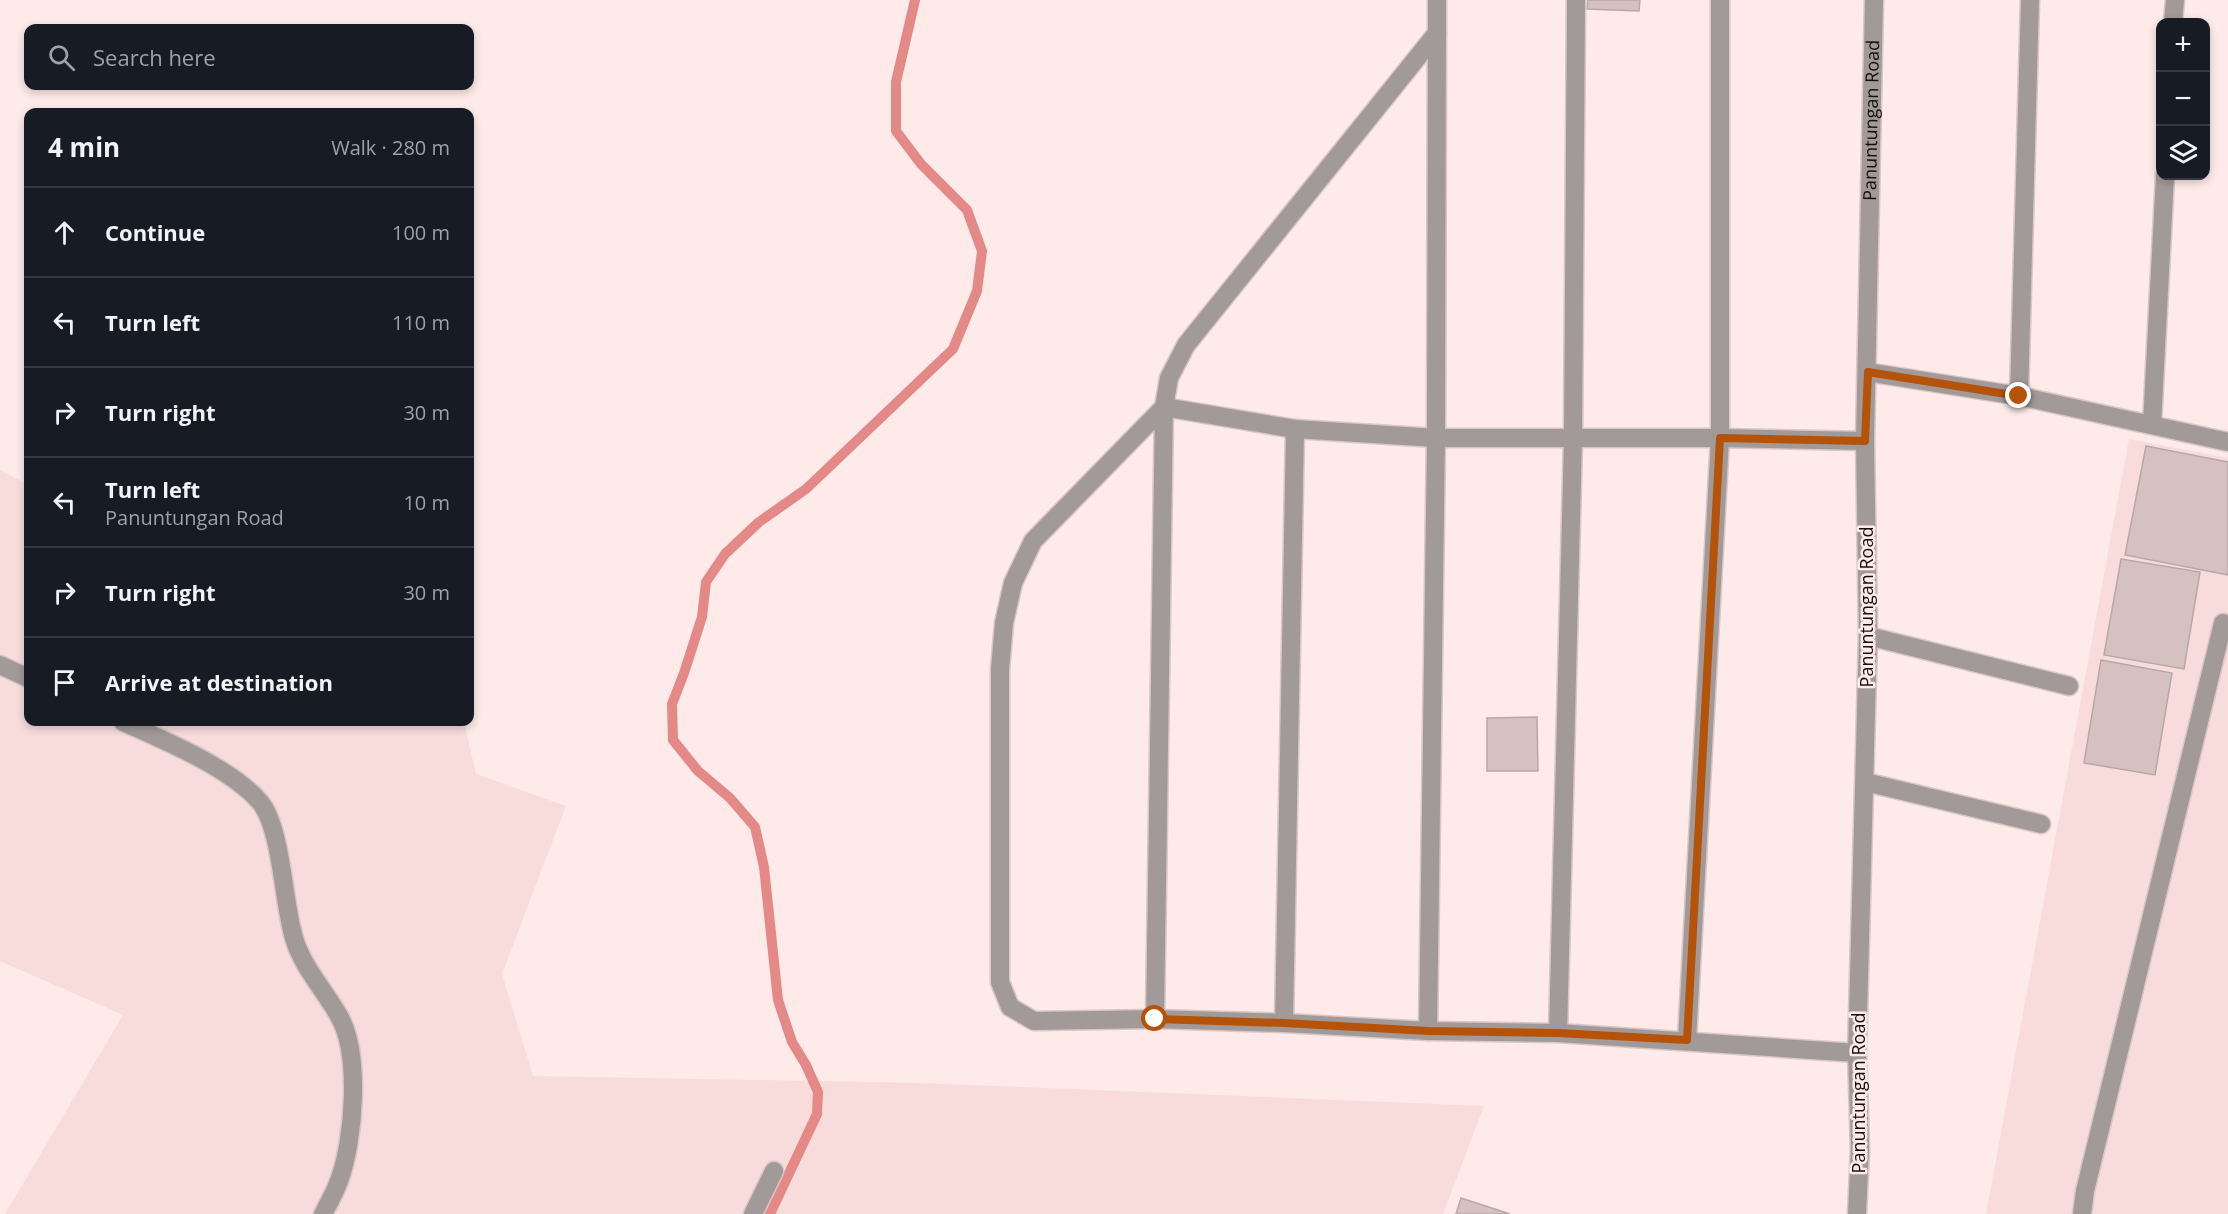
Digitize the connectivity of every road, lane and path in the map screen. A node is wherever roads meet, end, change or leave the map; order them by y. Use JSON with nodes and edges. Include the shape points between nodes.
{"nodes":[{"id":1,"x":1437,"y":0,"type":"edge"},
{"id":2,"x":1576,"y":0,"type":"edge"},
{"id":3,"x":1720,"y":0,"type":"edge"},
{"id":4,"x":1874,"y":0,"type":"edge"},
{"id":5,"x":2030,"y":0,"type":"edge"},
{"id":6,"x":2175,"y":0,"type":"edge"},
{"id":7,"x":2173,"y":18,"type":"edge"},
{"id":8,"x":1437,"y":33,"type":"junction"},
{"id":9,"x":2165,"y":180,"type":"edge"},
{"id":10,"x":1868,"y":372,"type":"junction"},
{"id":11,"x":2019,"y":396,"type":"junction"},
{"id":12,"x":1164,"y":406,"type":"junction"},
{"id":13,"x":2152,"y":424,"type":"junction"},
{"id":14,"x":1296,"y":429,"type":"junction"},
{"id":15,"x":1436,"y":438,"type":"junction"},
{"id":16,"x":1720,"y":438,"type":"junction"},
{"id":17,"x":1573,"y":439,"type":"junction"},
{"id":18,"x":1865,"y":441,"type":"junction"},
{"id":19,"x":2228,"y":442,"type":"edge"},
{"id":20,"x":2223,"y":623,"type":"dead end"},
{"id":21,"x":1868,"y":636,"type":"junction"},
{"id":22,"x":0,"y":665,"type":"edge"},
{"id":23,"x":24,"y":676,"type":"edge"},
{"id":24,"x":2069,"y":686,"type":"dead end"},
{"id":25,"x":132,"y":726,"type":"edge"},
{"id":26,"x":1865,"y":782,"type":"junction"},
{"id":27,"x":2041,"y":824,"type":"dead end"},
{"id":28,"x":1155,"y":1019,"type":"junction"},
{"id":29,"x":1284,"y":1023,"type":"junction"},
{"id":30,"x":1428,"y":1031,"type":"junction"},
{"id":31,"x":1558,"y":1033,"type":"junction"},
{"id":32,"x":1687,"y":1040,"type":"junction"},
{"id":33,"x":1857,"y":1053,"type":"junction"},
{"id":34,"x":774,"y":1171,"type":"dead end"},
{"id":35,"x":323,"y":1214,"type":"edge"},
{"id":36,"x":753,"y":1214,"type":"edge"},
{"id":37,"x":1857,"y":1214,"type":"edge"},
{"id":38,"x":2082,"y":1214,"type":"edge"}],
"edges":[{"from":1,"to":8,"type":"street"},
{"from":2,"to":17,"type":"street"},
{"from":3,"to":16,"type":"street"},
{"from":4,"to":10,"type":"street","name":"Panuntungan Road"},
{"from":5,"to":11,"type":"street"},
{"from":6,"to":7,"type":"street"},
{"from":8,"to":12,"type":"street","via":[[1186,345],[1169,378]]},
{"from":8,"to":15,"type":"street"},
{"from":9,"to":13,"type":"street"},
{"from":10,"to":11,"type":"street"},
{"from":10,"to":18,"type":"street","name":"Panuntungan Road"},
{"from":11,"to":13,"type":"street"},
{"from":12,"to":14,"type":"street"},
{"from":12,"to":28,"type":"street"},
{"from":12,"to":28,"type":"street","via":[[1033,541],[1013,583],[1000,670],[1000,982],[1010,1007],[1034,1021]]},
{"from":13,"to":19,"type":"street"},
{"from":14,"to":15,"type":"street"},
{"from":14,"to":29,"type":"street"},
{"from":15,"to":17,"type":"street"},
{"from":15,"to":30,"type":"street"},
{"from":16,"to":17,"type":"street"},
{"from":16,"to":18,"type":"street"},
{"from":16,"to":32,"type":"street"},
{"from":17,"to":31,"type":"street"},
{"from":18,"to":21,"type":"street","name":"Panuntungan Road"},
{"from":20,"to":38,"type":"street"},
{"from":21,"to":24,"type":"street"},
{"from":21,"to":26,"type":"street","name":"Panuntungan Road"},
{"from":22,"to":23,"type":"street"},
{"from":25,"to":35,"type":"street","via":[[212,765],[241,785],[261,803],[272,828],[294,939],[340,1018],[351,1052],[348,1143],[339,1180]]},
{"from":26,"to":27,"type":"street"},
{"from":26,"to":33,"type":"street","name":"Panuntungan Road"},
{"from":28,"to":29,"type":"street"},
{"from":29,"to":30,"type":"street"},
{"from":30,"to":31,"type":"street"},
{"from":31,"to":32,"type":"street"},
{"from":32,"to":33,"type":"street"},
{"from":33,"to":37,"type":"street","name":"Panuntungan Road"},
{"from":34,"to":36,"type":"street"}]}
